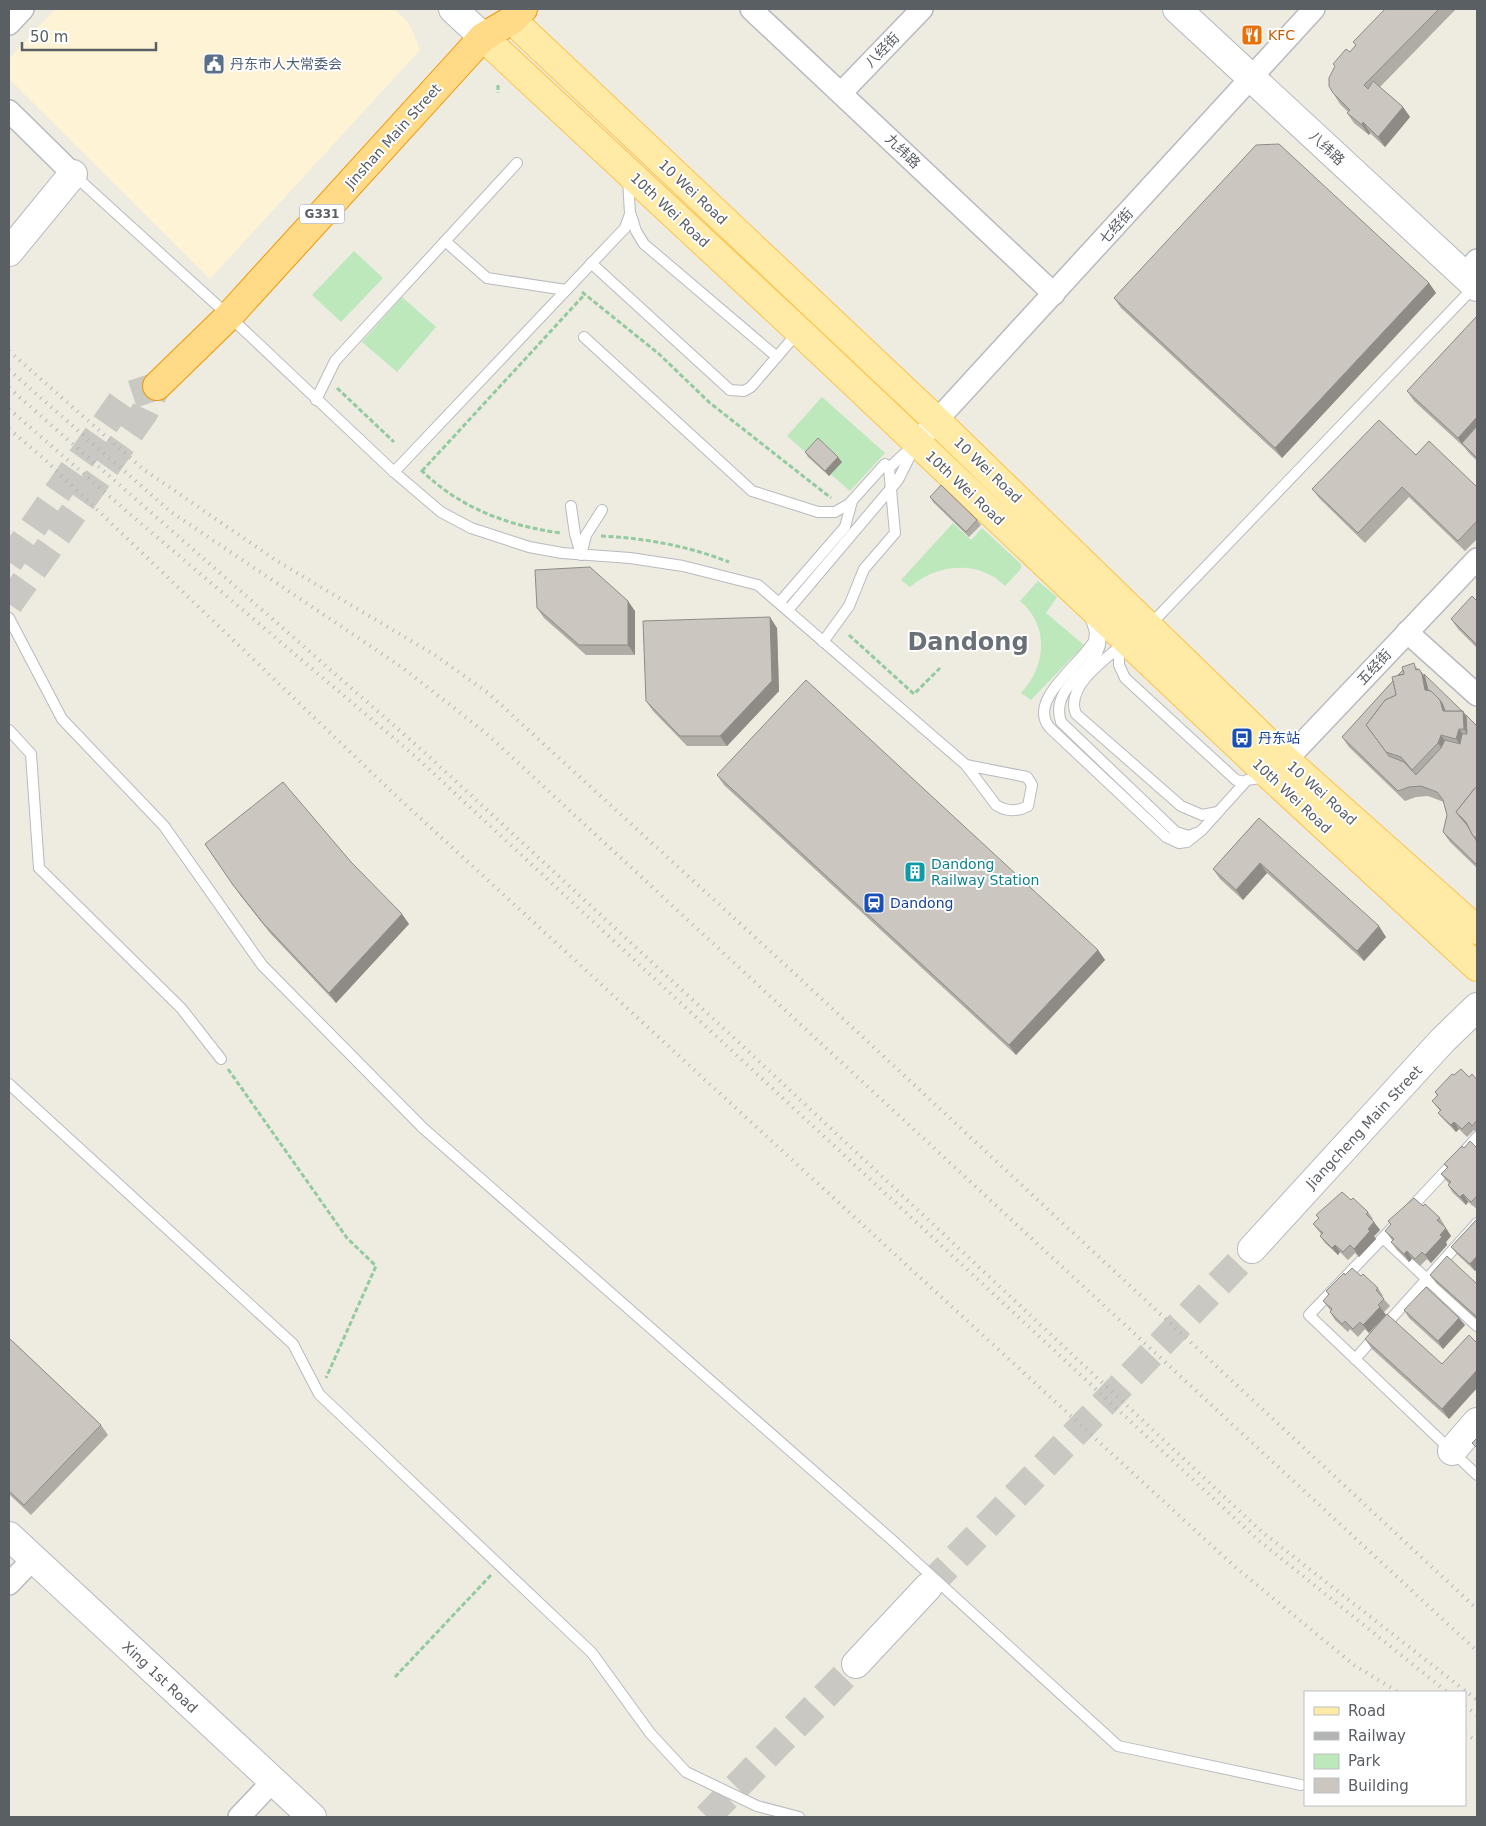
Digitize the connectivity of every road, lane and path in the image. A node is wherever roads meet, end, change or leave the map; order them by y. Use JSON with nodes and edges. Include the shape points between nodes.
{"nodes":[{"id":1,"x":23,"y":9,"type":"edge"},
{"id":2,"x":453,"y":9,"type":"edge"},
{"id":3,"x":751,"y":9,"type":"edge"},
{"id":4,"x":922,"y":9,"type":"edge"},
{"id":5,"x":1177,"y":9,"type":"edge"},
{"id":6,"x":1314,"y":9,"type":"edge"},
{"id":7,"x":506,"y":12,"type":"edge"},
{"id":8,"x":9,"y":24,"type":"edge"},
{"id":9,"x":483,"y":37,"type":"junction"},
{"id":10,"x":1250,"y":76,"type":"junction"},
{"id":11,"x":498,"y":85,"type":"dead end"},
{"id":12,"x":498,"y":92,"type":"dead end"},
{"id":13,"x":842,"y":92,"type":"junction"},
{"id":14,"x":9,"y":111,"type":"edge"},
{"id":15,"x":518,"y":163,"type":"dead end"},
{"id":16,"x":625,"y":169,"type":"junction"},
{"id":17,"x":73,"y":174,"type":"junction"},
{"id":18,"x":630,"y":214,"type":"junction"},
{"id":19,"x":445,"y":241,"type":"junction"},
{"id":20,"x":9,"y":252,"type":"edge"},
{"id":21,"x":591,"y":263,"type":"junction"},
{"id":22,"x":1473,"y":277,"type":"edge"},
{"id":23,"x":568,"y":288,"type":"junction"},
{"id":24,"x":585,"y":294,"type":"junction"},
{"id":25,"x":1054,"y":294,"type":"junction"},
{"id":26,"x":229,"y":316,"type":"junction"},
{"id":27,"x":799,"y":331,"type":"junction"},
{"id":28,"x":584,"y":337,"type":"dead end"},
{"id":29,"x":777,"y":357,"type":"junction"},
{"id":30,"x":333,"y":384,"type":"dead end"},
{"id":31,"x":157,"y":386,"type":"dead end"},
{"id":32,"x":316,"y":400,"type":"junction"},
{"id":33,"x":937,"y":421,"type":"junction"},
{"id":34,"x":394,"y":442,"type":"dead end"},
{"id":35,"x":916,"y":442,"type":"junction"},
{"id":36,"x":416,"y":465,"type":"dead end"},
{"id":37,"x":889,"y":468,"type":"junction"},
{"id":38,"x":422,"y":471,"type":"junction"},
{"id":39,"x":394,"y":472,"type":"junction"},
{"id":40,"x":890,"y":488,"type":"junction"},
{"id":41,"x":852,"y":501,"type":"junction"},
{"id":42,"x":834,"y":503,"type":"dead end"},
{"id":43,"x":571,"y":506,"type":"dead end"},
{"id":44,"x":602,"y":510,"type":"dead end"},
{"id":45,"x":566,"y":533,"type":"dead end"},
{"id":46,"x":593,"y":536,"type":"dead end"},
{"id":47,"x":581,"y":555,"type":"junction"},
{"id":48,"x":1477,"y":559,"type":"edge"},
{"id":49,"x":737,"y":578,"type":"junction"},
{"id":50,"x":1080,"y":595,"type":"junction"},
{"id":51,"x":780,"y":602,"type":"junction"},
{"id":52,"x":788,"y":610,"type":"junction"},
{"id":53,"x":9,"y":618,"type":"edge"},
{"id":54,"x":1095,"y":626,"type":"junction"},
{"id":55,"x":1407,"y":632,"type":"junction"},
{"id":56,"x":849,"y":635,"type":"dead end"},
{"id":57,"x":1135,"y":636,"type":"junction"},
{"id":58,"x":822,"y":642,"type":"junction"},
{"id":59,"x":940,"y":668,"type":"dead end"},
{"id":60,"x":1477,"y":695,"type":"edge"},
{"id":61,"x":9,"y":730,"type":"edge"},
{"id":62,"x":966,"y":765,"type":"junction"},
{"id":63,"x":1267,"y":773,"type":"junction"},
{"id":64,"x":1218,"y":812,"type":"junction"},
{"id":65,"x":1202,"y":830,"type":"junction"},
{"id":66,"x":1477,"y":930,"type":"edge"},
{"id":67,"x":1477,"y":966,"type":"edge"},
{"id":68,"x":1477,"y":1007,"type":"edge"},
{"id":69,"x":221,"y":1059,"type":"joint"},
{"id":70,"x":9,"y":1084,"type":"edge"},
{"id":71,"x":1477,"y":1137,"type":"edge"},
{"id":72,"x":1477,"y":1223,"type":"edge"},
{"id":73,"x":1383,"y":1238,"type":"junction"},
{"id":74,"x":1252,"y":1248,"type":"tunnel mouth"},
{"id":75,"x":1427,"y":1279,"type":"junction"},
{"id":76,"x":1477,"y":1326,"type":"edge"},
{"id":77,"x":1355,"y":1359,"type":"junction"},
{"id":78,"x":319,"y":1394,"type":"junction"},
{"id":79,"x":1477,"y":1422,"type":"edge"},
{"id":80,"x":1452,"y":1451,"type":"junction"},
{"id":81,"x":1477,"y":1475,"type":"edge"},
{"id":82,"x":9,"y":1536,"type":"edge"},
{"id":83,"x":33,"y":1559,"type":"junction"},
{"id":84,"x":501,"y":1565,"type":"junction"},
{"id":85,"x":9,"y":1584,"type":"edge"},
{"id":86,"x":928,"y":1587,"type":"tunnel mouth"},
{"id":87,"x":856,"y":1664,"type":"tunnel mouth"},
{"id":88,"x":395,"y":1677,"type":"dead end"},
{"id":89,"x":273,"y":1781,"type":"junction"},
{"id":90,"x":1301,"y":1785,"type":"dead end"},
{"id":91,"x":781,"y":1814,"type":"edge"},
{"id":92,"x":239,"y":1817,"type":"edge"},
{"id":93,"x":312,"y":1817,"type":"edge"},
{"id":94,"x":799,"y":1817,"type":"edge"}],
"edges":[{"from":1,"to":8,"type":"street"},
{"from":2,"to":9,"type":"main road","name":"10th Wei Road"},
{"from":3,"to":13,"type":"street","name":"九纬路"},
{"from":4,"to":13,"type":"street","name":"八经街"},
{"from":5,"to":10,"type":"main road","name":"八纬路"},
{"from":6,"to":10,"type":"street","name":"七经街"},
{"from":7,"to":9,"type":"highway","name":"Jinshan Main Street","number":"G331"},
{"from":7,"to":33,"type":"main road","name":"10 Wei Road"},
{"from":9,"to":16,"type":"main road","name":"10th Wei Road"},
{"from":9,"to":26,"type":"highway","name":"Jinshan Main Street","number":"G331"},
{"from":10,"to":22,"type":"main road","name":"八纬路"},
{"from":10,"to":25,"type":"street","name":"七经街"},
{"from":11,"to":12,"type":"path"},
{"from":13,"to":25,"type":"street","name":"九纬路"},
{"from":14,"to":17,"type":"street"},
{"from":15,"to":19,"type":"lane"},
{"from":16,"to":18,"type":"lane"},
{"from":16,"to":27,"type":"main road","name":"10th Wei Road"},
{"from":17,"to":20,"type":"main road"},
{"from":17,"to":26,"type":"lane"},
{"from":18,"to":21,"type":"lane","via":[[625,228]]},
{"from":18,"to":29,"type":"lane","via":[[644,244]]},
{"from":19,"to":23,"type":"lane","via":[[487,278]]},
{"from":19,"to":32,"type":"lane","via":[[335,361]]},
{"from":21,"to":23,"type":"lane"},
{"from":21,"to":29,"type":"lane","via":[[726,388],[735,391],[748,389]]},
{"from":22,"to":57,"type":"lane"},
{"from":23,"to":24,"type":"path"},
{"from":23,"to":39,"type":"lane"},
{"from":24,"to":38,"type":"path"},
{"from":24,"to":42,"type":"path","via":[[659,354],[710,403]]},
{"from":25,"to":33,"type":"street","name":"七经街"},
{"from":26,"to":31,"type":"highway","name":"Jinshan Main Street","number":"G331"},
{"from":26,"to":32,"type":"lane"},
{"from":27,"to":29,"type":"lane"},
{"from":27,"to":35,"type":"main road","name":"10th Wei Road"},
{"from":28,"to":41,"type":"lane","via":[[752,491],[818,512],[836,512]]},
{"from":30,"to":34,"type":"path"},
{"from":32,"to":39,"type":"lane"},
{"from":33,"to":35,"type":"street","name":"七经街"},
{"from":33,"to":57,"type":"main road","name":"10 Wei Road"},
{"from":35,"to":37,"type":"lane"},
{"from":35,"to":40,"type":"lane","via":[[898,480]]},
{"from":35,"to":50,"type":"main road","name":"10th Wei Road"},
{"from":36,"to":38,"type":"path"},
{"from":37,"to":40,"type":"lane"},
{"from":37,"to":41,"type":"lane","via":[[885,464]]},
{"from":38,"to":45,"type":"path","via":[[447,494],[473,508],[526,526]]},
{"from":39,"to":47,"type":"lane","via":[[428,504],[471,528],[529,547]]},
{"from":40,"to":52,"type":"lane"},
{"from":40,"to":58,"type":"lane","via":[[895,533],[864,569],[849,606]]},
{"from":41,"to":51,"type":"lane","via":[[845,527]]},
{"from":43,"to":47,"type":"lane"},
{"from":44,"to":47,"type":"lane","via":[[586,535]]},
{"from":46,"to":49,"type":"path","via":[[641,539],[701,552],[732,563],[738,571]]},
{"from":47,"to":49,"type":"lane","via":[[654,561]]},
{"from":48,"to":55,"type":"street","name":"五经街"},
{"from":49,"to":51,"type":"lane","via":[[758,585]]},
{"from":50,"to":54,"type":"lane"},
{"from":50,"to":57,"type":"main road","name":"10th Wei Road"},
{"from":51,"to":52,"type":"lane"},
{"from":52,"to":58,"type":"lane"},
{"from":53,"to":90,"type":"lane","via":[[62,719],[164,826],[262,965],[423,1128],[892,1540],[1118,1746]]},
{"from":54,"to":65,"type":"lane","via":[[1100,637],[1099,648],[1062,692],[1058,705],[1061,722],[1176,832],[1189,836]]},
{"from":54,"to":65,"type":"lane","via":[[1092,644],[1048,696],[1043,711],[1046,724],[1170,840],[1184,843]]},
{"from":55,"to":60,"type":"street"},
{"from":55,"to":63,"type":"street","name":"五经街"},
{"from":56,"to":59,"type":"path","via":[[914,694]]},
{"from":57,"to":63,"type":"main road","name":"10 Wei Road"},
{"from":57,"to":63,"type":"lane","via":[[1119,665],[1125,678],[1236,780]]},
{"from":57,"to":64,"type":"lane","via":[[1080,684],[1073,702],[1076,714],[1181,806],[1202,815]]},
{"from":58,"to":62,"type":"lane"},
{"from":61,"to":69,"type":"lane","via":[[31,754],[39,868],[181,1008]]},
{"from":62,"to":62,"type":"lane","via":[[996,806],[1015,811],[1028,806],[1032,785],[1027,777]]},
{"from":63,"to":64,"type":"lane"},
{"from":63,"to":66,"type":"main road","name":"10 Wei Road"},
{"from":63,"to":67,"type":"main road","name":"10th Wei Road"},
{"from":64,"to":65,"type":"lane"},
{"from":68,"to":74,"type":"main road","name":"Jiangcheng Main Street"},
{"from":69,"to":78,"type":"path","via":[[347,1238],[376,1266]]},
{"from":70,"to":78,"type":"lane","via":[[293,1344]]},
{"from":71,"to":73,"type":"lane"},
{"from":72,"to":75,"type":"lane"},
{"from":73,"to":75,"type":"lane"},
{"from":73,"to":77,"type":"lane","via":[[1309,1315]]},
{"from":75,"to":76,"type":"lane"},
{"from":75,"to":77,"type":"lane"},
{"from":77,"to":80,"type":"lane"},
{"from":78,"to":84,"type":"lane"},
{"from":79,"to":80,"type":"main road"},
{"from":80,"to":81,"type":"lane"},
{"from":82,"to":83,"type":"main road","name":"Xing 1st Road"},
{"from":83,"to":85,"type":"street"},
{"from":83,"to":89,"type":"main road","name":"Xing 1st Road"},
{"from":84,"to":88,"type":"path"},
{"from":84,"to":91,"type":"lane","via":[[592,1653],[650,1732],[686,1772]]},
{"from":86,"to":87,"type":"main road"},
{"from":89,"to":92,"type":"street"},
{"from":89,"to":93,"type":"main road","name":"Xing 1st Road"},
{"from":91,"to":94,"type":"lane"}]}
